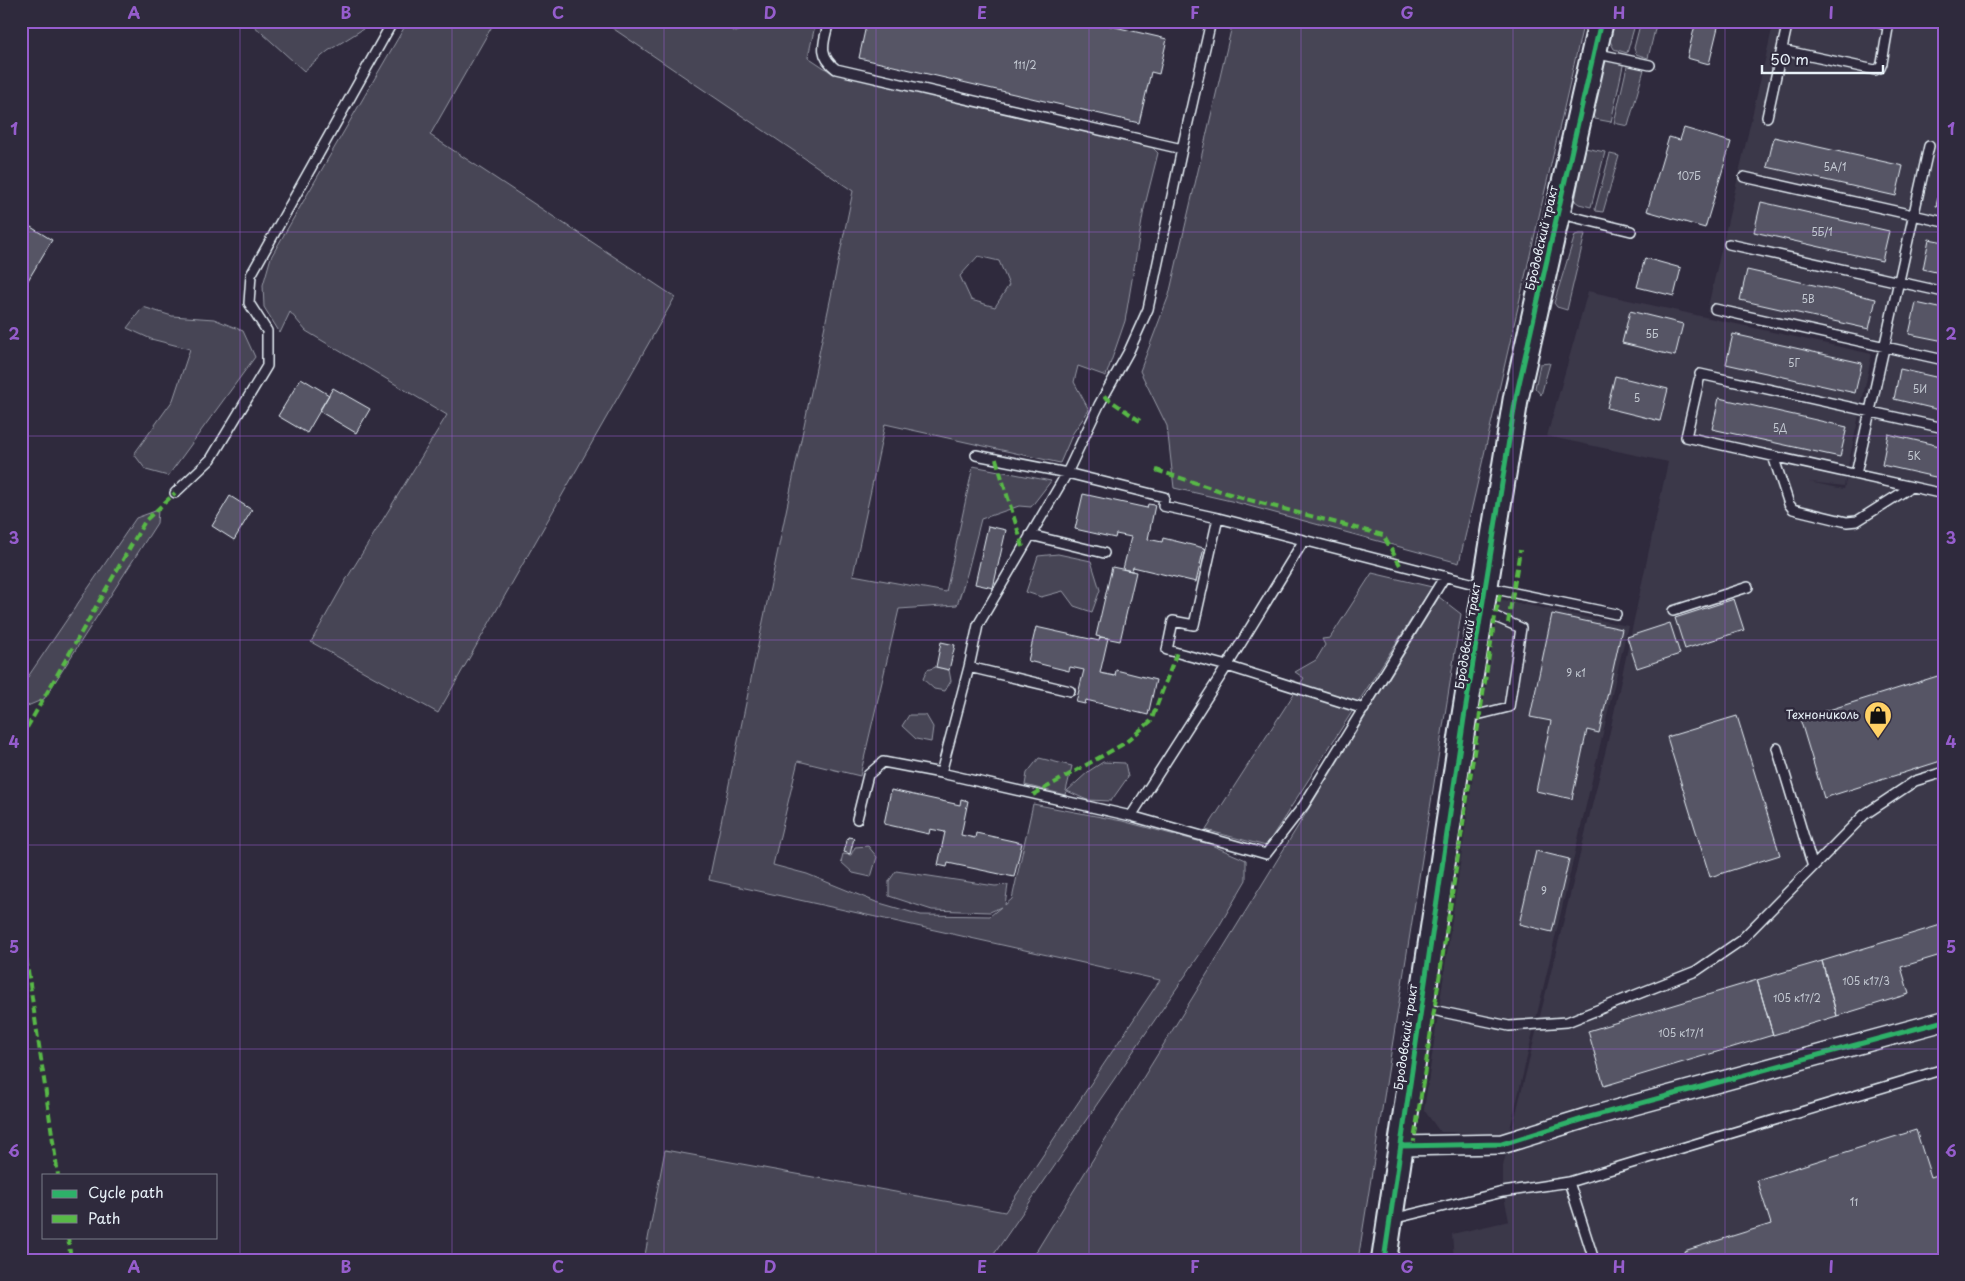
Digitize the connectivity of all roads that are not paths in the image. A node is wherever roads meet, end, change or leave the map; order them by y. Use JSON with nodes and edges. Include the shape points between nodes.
{"nodes":[{"id":1,"x":393,"y":21,"type":"edge"},
{"id":2,"x":829,"y":21,"type":"edge"},
{"id":3,"x":1211,"y":21,"type":"edge"},
{"id":4,"x":1601,"y":21,"type":"edge"},
{"id":5,"x":1788,"y":21,"type":"edge"},
{"id":6,"x":1874,"y":21,"type":"edge"},
{"id":7,"x":1782,"y":50,"type":"junction"},
{"id":8,"x":1594,"y":53,"type":"junction"},
{"id":9,"x":1650,"y":66,"type":"dead end"},
{"id":10,"x":1767,"y":118,"type":"dead end"},
{"id":11,"x":1929,"y":146,"type":"dead end"},
{"id":12,"x":1182,"y":149,"type":"junction"},
{"id":13,"x":1744,"y":178,"type":"dead end"},
{"id":14,"x":1557,"y":213,"type":"junction"},
{"id":15,"x":1913,"y":215,"type":"junction"},
{"id":16,"x":1944,"y":222,"type":"edge"},
{"id":17,"x":1631,"y":231,"type":"dead end"},
{"id":18,"x":1729,"y":244,"type":"dead end"},
{"id":19,"x":1898,"y":282,"type":"junction"},
{"id":20,"x":1944,"y":292,"type":"edge"},
{"id":21,"x":1715,"y":309,"type":"dead end"},
{"id":22,"x":1884,"y":346,"type":"junction"},
{"id":23,"x":1944,"y":360,"type":"edge"},
{"id":24,"x":1870,"y":412,"type":"junction"},
{"id":25,"x":1944,"y":428,"type":"edge"},
{"id":26,"x":976,"y":455,"type":"dead end"},
{"id":27,"x":1773,"y":456,"type":"junction"},
{"id":28,"x":1068,"y":473,"type":"junction"},
{"id":29,"x":1856,"y":474,"type":"junction"},
{"id":30,"x":1911,"y":487,"type":"junction"},
{"id":31,"x":175,"y":493,"type":"dead end"},
{"id":32,"x":1944,"y":494,"type":"edge"},
{"id":33,"x":1218,"y":518,"type":"junction"},
{"id":34,"x":1030,"y":536,"type":"junction"},
{"id":35,"x":1304,"y":540,"type":"junction"},
{"id":36,"x":1104,"y":553,"type":"dead end"},
{"id":37,"x":1445,"y":576,"type":"junction"},
{"id":38,"x":1486,"y":587,"type":"junction"},
{"id":39,"x":1748,"y":587,"type":"dead end"},
{"id":40,"x":1482,"y":611,"type":"junction"},
{"id":41,"x":1673,"y":611,"type":"dead end"},
{"id":42,"x":1616,"y":614,"type":"dead end"},
{"id":43,"x":1227,"y":666,"type":"junction"},
{"id":44,"x":969,"y":667,"type":"junction"},
{"id":45,"x":1070,"y":691,"type":"dead end"},
{"id":46,"x":1364,"y":709,"type":"junction"},
{"id":47,"x":1464,"y":718,"type":"junction"},
{"id":48,"x":1776,"y":748,"type":"dead end"},
{"id":49,"x":1944,"y":772,"type":"edge"},
{"id":50,"x":941,"y":773,"type":"junction"},
{"id":51,"x":1131,"y":816,"type":"junction"},
{"id":52,"x":858,"y":819,"type":"dead end"},
{"id":53,"x":1813,"y":867,"type":"junction"},
{"id":54,"x":1420,"y":1008,"type":"junction"},
{"id":55,"x":1944,"y":1021,"type":"edge"},
{"id":56,"x":1944,"y":1070,"type":"edge"},
{"id":57,"x":1400,"y":1146,"type":"junction"},
{"id":58,"x":1569,"y":1182,"type":"junction"},
{"id":59,"x":1390,"y":1220,"type":"junction"},
{"id":60,"x":1384,"y":1260,"type":"edge"},
{"id":61,"x":1594,"y":1260,"type":"edge"}],
"edges":[{"from":1,"to":31,"type":"lane","via":[[251,275],[249,303],[267,331],[267,366],[211,459]]},
{"from":2,"to":12,"type":"lane","via":[[822,49],[827,62],[836,69]]},
{"from":3,"to":12,"type":"lane"},
{"from":4,"to":8,"type":"street","name":"Бродовский тракт"},
{"from":5,"to":7,"type":"lane"},
{"from":6,"to":7,"type":"lane","via":[[1888,28],[1882,63],[1875,70]]},
{"from":7,"to":10,"type":"lane"},
{"from":8,"to":9,"type":"lane"},
{"from":8,"to":14,"type":"street","name":"Бродовский тракт"},
{"from":11,"to":15,"type":"lane"},
{"from":12,"to":28,"type":"lane","via":[[1148,309]]},
{"from":13,"to":15,"type":"lane"},
{"from":14,"to":17,"type":"lane"},
{"from":14,"to":38,"type":"street","name":"Бродовский тракт","via":[[1516,397]]},
{"from":15,"to":16,"type":"lane"},
{"from":15,"to":19,"type":"lane"},
{"from":18,"to":19,"type":"lane"},
{"from":19,"to":20,"type":"lane"},
{"from":19,"to":22,"type":"lane"},
{"from":21,"to":22,"type":"lane"},
{"from":22,"to":23,"type":"lane"},
{"from":22,"to":24,"type":"lane"},
{"from":24,"to":25,"type":"lane"},
{"from":24,"to":27,"type":"lane","via":[[1699,377],[1686,437]]},
{"from":24,"to":29,"type":"lane"},
{"from":26,"to":28,"type":"lane"},
{"from":27,"to":29,"type":"lane"},
{"from":27,"to":30,"type":"lane","via":[[1788,504],[1793,509],[1847,522],[1857,521]]},
{"from":28,"to":33,"type":"lane","via":[[1164,497],[1162,506]]},
{"from":28,"to":34,"type":"lane"},
{"from":29,"to":30,"type":"lane"},
{"from":30,"to":32,"type":"lane"},
{"from":33,"to":35,"type":"lane"},
{"from":33,"to":43,"type":"lane","via":[[1194,625],[1172,621],[1167,650]]},
{"from":34,"to":36,"type":"lane"},
{"from":34,"to":44,"type":"lane","via":[[978,624]]},
{"from":35,"to":37,"type":"lane"},
{"from":35,"to":43,"type":"lane"},
{"from":37,"to":38,"type":"lane"},
{"from":37,"to":46,"type":"lane"},
{"from":38,"to":40,"type":"street","name":"Бродовский тракт"},
{"from":38,"to":42,"type":"lane"},
{"from":39,"to":41,"type":"lane"},
{"from":40,"to":47,"type":"street","name":"Бродовский тракт"},
{"from":40,"to":47,"type":"lane","via":[[1521,628],[1509,707]]},
{"from":43,"to":46,"type":"lane"},
{"from":43,"to":51,"type":"lane"},
{"from":44,"to":45,"type":"lane"},
{"from":44,"to":50,"type":"lane"},
{"from":46,"to":51,"type":"lane","via":[[1304,805],[1266,854]]},
{"from":47,"to":54,"type":"street","name":"Бродовский тракт"},
{"from":48,"to":53,"type":"lane"},
{"from":49,"to":53,"type":"lane","via":[[1915,781],[1864,815]]},
{"from":50,"to":51,"type":"lane"},
{"from":50,"to":52,"type":"lane","via":[[883,762],[868,775]]},
{"from":53,"to":54,"type":"lane","via":[[1740,941],[1696,971],[1567,1022],[1509,1026]]},
{"from":54,"to":57,"type":"street","name":"Бродовский тракт"},
{"from":55,"to":57,"type":"street","via":[[1586,1118],[1502,1144]]},
{"from":56,"to":58,"type":"lane"},
{"from":57,"to":59,"type":"street","name":"Бродовский тракт"},
{"from":58,"to":59,"type":"lane","via":[[1503,1192]]},
{"from":58,"to":61,"type":"lane"},
{"from":59,"to":60,"type":"street","name":"Бродовский тракт"}]}
